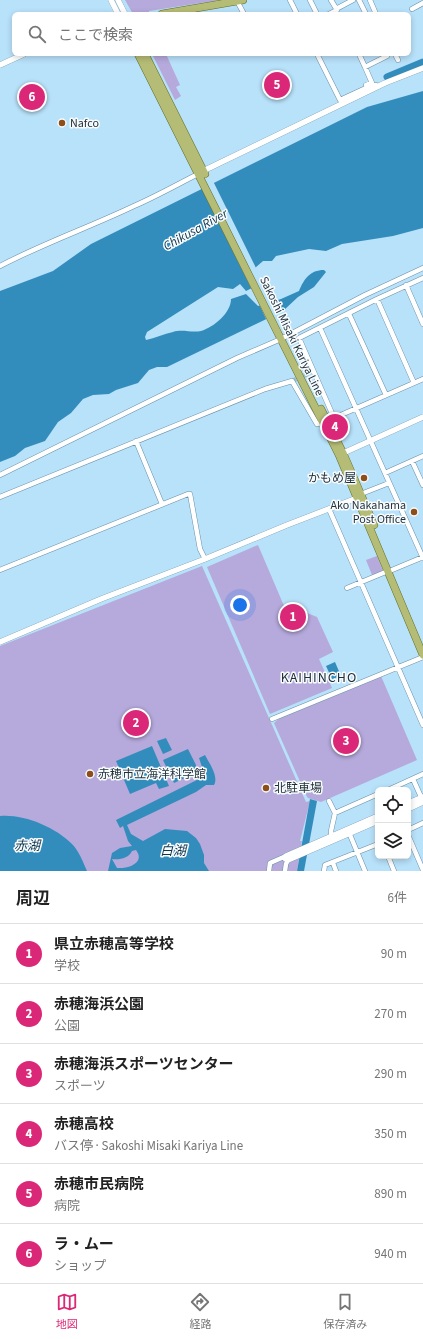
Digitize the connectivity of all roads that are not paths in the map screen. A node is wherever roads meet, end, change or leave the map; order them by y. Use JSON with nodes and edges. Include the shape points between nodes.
{"nodes":[{"id":1,"x":111,"y":0,"type":"edge"},
{"id":2,"x":118,"y":0,"type":"edge"},
{"id":3,"x":290,"y":0,"type":"edge"},
{"id":4,"x":310,"y":0,"type":"edge"},
{"id":5,"x":332,"y":0,"type":"edge"},
{"id":6,"x":353,"y":0,"type":"edge"},
{"id":7,"x":359,"y":0,"type":"edge"},
{"id":8,"x":370,"y":0,"type":"edge"},
{"id":9,"x":240,"y":1,"type":"edge"},
{"id":10,"x":423,"y":3,"type":"edge"},
{"id":11,"x":412,"y":9,"type":"dead end"},
{"id":12,"x":337,"y":11,"type":"edge"},
{"id":13,"x":117,"y":12,"type":"edge"},
{"id":14,"x":124,"y":12,"type":"edge"},
{"id":15,"x":174,"y":12,"type":"edge"},
{"id":16,"x":243,"y":12,"type":"edge"},
{"id":17,"x":296,"y":12,"type":"edge"},
{"id":18,"x":316,"y":12,"type":"edge"},
{"id":19,"x":365,"y":12,"type":"edge"},
{"id":20,"x":375,"y":12,"type":"edge"},
{"id":21,"x":20,"y":56,"type":"edge"},
{"id":22,"x":139,"y":56,"type":"edge"},
{"id":23,"x":146,"y":56,"type":"edge"},
{"id":24,"x":318,"y":56,"type":"edge"},
{"id":25,"x":360,"y":56,"type":"edge"},
{"id":26,"x":386,"y":56,"type":"edge"},
{"id":27,"x":396,"y":56,"type":"edge"},
{"id":28,"x":398,"y":60,"type":"dead end"},
{"id":29,"x":0,"y":65,"type":"edge"},
{"id":30,"x":365,"y":67,"type":"junction"},
{"id":31,"x":423,"y":68,"type":"edge"},
{"id":32,"x":385,"y":83,"type":"junction"},
{"id":33,"x":354,"y":93,"type":"junction"},
{"id":34,"x":202,"y":174,"type":"junction"},
{"id":35,"x":0,"y":266,"type":"edge"},
{"id":36,"x":423,"y":268,"type":"edge"},
{"id":37,"x":423,"y":278,"type":"edge"},
{"id":38,"x":406,"y":285,"type":"junction"},
{"id":39,"x":377,"y":299,"type":"junction"},
{"id":40,"x":349,"y":314,"type":"junction"},
{"id":41,"x":423,"y":324,"type":"edge"},
{"id":42,"x":320,"y":328,"type":"junction"},
{"id":43,"x":282,"y":336,"type":"junction"},
{"id":44,"x":423,"y":379,"type":"edge"},
{"id":45,"x":414,"y":383,"type":"junction"},
{"id":46,"x":386,"y":395,"type":"junction"},
{"id":47,"x":356,"y":409,"type":"junction"},
{"id":48,"x":423,"y":417,"type":"edge"},
{"id":49,"x":328,"y":420,"type":"junction"},
{"id":50,"x":370,"y":440,"type":"junction"},
{"id":51,"x":136,"y":442,"type":"junction"},
{"id":52,"x":341,"y":454,"type":"junction"},
{"id":53,"x":423,"y":456,"type":"edge"},
{"id":54,"x":412,"y":461,"type":"junction"},
{"id":55,"x":385,"y":473,"type":"junction"},
{"id":56,"x":0,"y":475,"type":"edge"},
{"id":57,"x":389,"y":483,"type":"junction"},
{"id":58,"x":423,"y":485,"type":"edge"},
{"id":59,"x":359,"y":496,"type":"junction"},
{"id":60,"x":0,"y":497,"type":"edge"},
{"id":61,"x":162,"y":504,"type":"junction"},
{"id":62,"x":329,"y":509,"type":"junction"},
{"id":63,"x":423,"y":557,"type":"edge"},
{"id":64,"x":205,"y":559,"type":"junction"},
{"id":65,"x":0,"y":570,"type":"edge"},
{"id":66,"x":390,"y":570,"type":"junction"},
{"id":67,"x":360,"y":582,"type":"junction"},
{"id":68,"x":347,"y":588,"type":"dead end"},
{"id":69,"x":1,"y":640,"type":"edge"},
{"id":70,"x":423,"y":646,"type":"edge"},
{"id":71,"x":423,"y":656,"type":"edge"},
{"id":72,"x":398,"y":667,"type":"junction"},
{"id":73,"x":272,"y":718,"type":"dead end"},
{"id":74,"x":423,"y":725,"type":"edge"},
{"id":75,"x":423,"y":774,"type":"edge"},
{"id":76,"x":413,"y":779,"type":"junction"},
{"id":77,"x":395,"y":787,"type":"edge"},
{"id":78,"x":375,"y":795,"type":"edge"},
{"id":79,"x":423,"y":799,"type":"edge"},
{"id":80,"x":328,"y":801,"type":"dead end"},
{"id":81,"x":411,"y":802,"type":"edge"},
{"id":82,"x":411,"y":806,"type":"edge"},
{"id":83,"x":335,"y":813,"type":"junction"},
{"id":84,"x":375,"y":818,"type":"edge"},
{"id":85,"x":375,"y":822,"type":"edge"},
{"id":86,"x":423,"y":823,"type":"edge"},
{"id":87,"x":411,"y":829,"type":"edge"},
{"id":88,"x":348,"y":831,"type":"junction"},
{"id":89,"x":331,"y":838,"type":"junction"},
{"id":90,"x":411,"y":842,"type":"edge"},
{"id":91,"x":375,"y":845,"type":"edge"},
{"id":92,"x":357,"y":852,"type":"junction"},
{"id":93,"x":286,"y":858,"type":"junction"},
{"id":94,"x":389,"y":859,"type":"edge"},
{"id":95,"x":274,"y":860,"type":"junction"},
{"id":96,"x":332,"y":863,"type":"junction"},
{"id":97,"x":285,"y":869,"type":"edge"},
{"id":98,"x":423,"y":870,"type":"edge"},
{"id":99,"x":269,"y":871,"type":"edge"},
{"id":100,"x":324,"y":871,"type":"edge"},
{"id":101,"x":336,"y":871,"type":"edge"},
{"id":102,"x":365,"y":871,"type":"edge"},
{"id":103,"x":394,"y":871,"type":"edge"}],
"edges":[{"from":1,"to":13,"type":"street"},
{"from":2,"to":14,"type":"street"},
{"from":3,"to":17,"type":"street"},
{"from":4,"to":18,"type":"street"},
{"from":5,"to":12,"type":"street"},
{"from":6,"to":12,"type":"street"},
{"from":7,"to":19,"type":"street"},
{"from":8,"to":20,"type":"street"},
{"from":9,"to":15,"type":"main road"},
{"from":9,"to":16,"type":"street"},
{"from":10,"to":11,"type":"street"},
{"from":21,"to":29,"type":"street"},
{"from":22,"to":34,"type":"main road","name":"Sakoshi Misaki Kariya Line"},
{"from":23,"to":34,"type":"main road","name":"Sakoshi Misaki Kariya Line"},
{"from":24,"to":33,"type":"street","via":[[340,100]]},
{"from":25,"to":30,"type":"street"},
{"from":26,"to":30,"type":"street"},
{"from":27,"to":28,"type":"street"},
{"from":30,"to":33,"type":"street","via":[[372,83]]},
{"from":31,"to":32,"type":"street"},
{"from":32,"to":33,"type":"street"},
{"from":32,"to":34,"type":"street"},
{"from":34,"to":35,"type":"street"},
{"from":34,"to":43,"type":"main road","name":"Sakoshi Misaki Kariya Line"},
{"from":36,"to":43,"type":"street"},
{"from":37,"to":38,"type":"street"},
{"from":38,"to":39,"type":"street"},
{"from":38,"to":41,"type":"street"},
{"from":39,"to":40,"type":"street"},
{"from":39,"to":45,"type":"street"},
{"from":40,"to":42,"type":"street"},
{"from":40,"to":46,"type":"street"},
{"from":42,"to":47,"type":"street"},
{"from":42,"to":49,"type":"street","via":[[299,338]]},
{"from":43,"to":49,"type":"main road","name":"Sakoshi Misaki Kariya Line"},
{"from":43,"to":56,"type":"street"},
{"from":44,"to":45,"type":"street"},
{"from":45,"to":46,"type":"street"},
{"from":46,"to":47,"type":"street"},
{"from":47,"to":49,"type":"street"},
{"from":47,"to":50,"type":"street"},
{"from":48,"to":50,"type":"street"},
{"from":49,"to":51,"type":"street","via":[[317,424],[292,382],[265,389]]},
{"from":49,"to":52,"type":"main road","name":"Sakoshi Misaki Kariya Line"},
{"from":50,"to":52,"type":"street"},
{"from":50,"to":55,"type":"street"},
{"from":51,"to":60,"type":"street"},
{"from":51,"to":61,"type":"street"},
{"from":52,"to":59,"type":"main road","name":"Sakoshi Misaki Kariya Line"},
{"from":53,"to":54,"type":"street"},
{"from":54,"to":55,"type":"street"},
{"from":54,"to":58,"type":"street"},
{"from":55,"to":57,"type":"street"},
{"from":57,"to":59,"type":"street"},
{"from":57,"to":63,"type":"street"},
{"from":59,"to":62,"type":"street"},
{"from":59,"to":66,"type":"main road","name":"Sakoshi Misaki Kariya Line"},
{"from":61,"to":64,"type":"street","via":[[190,494],[200,549]]},
{"from":61,"to":65,"type":"street"},
{"from":62,"to":64,"type":"street"},
{"from":62,"to":67,"type":"street"},
{"from":63,"to":66,"type":"street"},
{"from":64,"to":69,"type":"street"},
{"from":66,"to":67,"type":"street"},
{"from":66,"to":70,"type":"main road","name":"Sakoshi Misaki Kariya Line"},
{"from":66,"to":71,"type":"main road","name":"Sakoshi Misaki Kariya Line"},
{"from":67,"to":68,"type":"street"},
{"from":67,"to":72,"type":"street"},
{"from":71,"to":72,"type":"street"},
{"from":72,"to":73,"type":"street"},
{"from":72,"to":74,"type":"street"},
{"from":75,"to":76,"type":"street"},
{"from":76,"to":77,"type":"street"},
{"from":76,"to":79,"type":"street"},
{"from":78,"to":83,"type":"street"},
{"from":79,"to":81,"type":"street"},
{"from":79,"to":82,"type":"street"},
{"from":80,"to":83,"type":"street"},
{"from":83,"to":89,"type":"street"},
{"from":84,"to":88,"type":"street"},
{"from":85,"to":88,"type":"street"},
{"from":86,"to":87,"type":"street"},
{"from":88,"to":89,"type":"street"},
{"from":88,"to":92,"type":"street"},
{"from":89,"to":93,"type":"street"},
{"from":90,"to":98,"type":"street"},
{"from":91,"to":92,"type":"street"},
{"from":92,"to":96,"type":"street"},
{"from":92,"to":102,"type":"street"},
{"from":93,"to":95,"type":"street"},
{"from":93,"to":97,"type":"street"},
{"from":94,"to":103,"type":"street"},
{"from":95,"to":97,"type":"street","via":[[281,862]]},
{"from":95,"to":99,"type":"street","via":[[269,864]]},
{"from":96,"to":100,"type":"street","via":[[325,865]]},
{"from":96,"to":101,"type":"street"}]}
